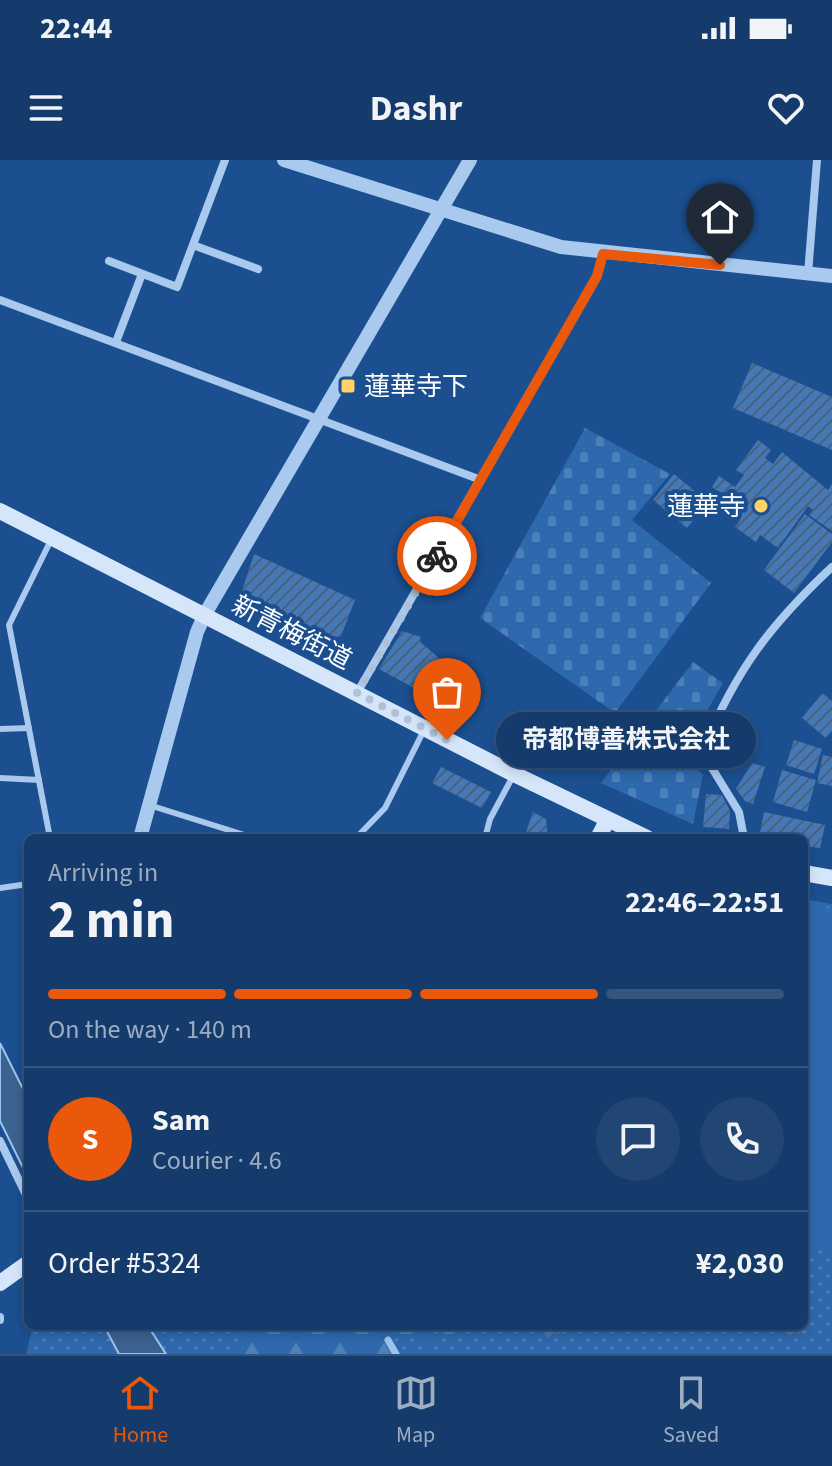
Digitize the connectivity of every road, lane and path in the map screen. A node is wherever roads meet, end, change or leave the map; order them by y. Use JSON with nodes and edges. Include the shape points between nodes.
{"nodes":[{"id":1,"x":225,"y":160,"type":"edge"},
{"id":2,"x":284,"y":160,"type":"edge"},
{"id":3,"x":470,"y":160,"type":"edge"},
{"id":4,"x":817,"y":160,"type":"edge"},
{"id":5,"x":440,"y":211,"type":"junction"},
{"id":6,"x":193,"y":245,"type":"junction"},
{"id":7,"x":603,"y":254,"type":"junction"},
{"id":8,"x":109,"y":261,"type":"dead end"},
{"id":9,"x":258,"y":269,"type":"dead end"},
{"id":10,"x":142,"y":274,"type":"junction"},
{"id":11,"x":808,"y":274,"type":"junction"},
{"id":12,"x":832,"y":276,"type":"edge"},
{"id":13,"x":0,"y":300,"type":"edge"},
{"id":14,"x":116,"y":342,"type":"junction"},
{"id":15,"x":317,"y":418,"type":"junction"},
{"id":16,"x":481,"y":480,"type":"junction"},
{"id":17,"x":0,"y":511,"type":"edge"},
{"id":18,"x":53,"y":537,"type":"junction"},
{"id":19,"x":832,"y":567,"type":"edge"},
{"id":20,"x":205,"y":614,"type":"junction"},
{"id":21,"x":357,"y":693,"type":"junction"},
{"id":22,"x":29,"y":728,"type":"junction"},
{"id":23,"x":0,"y":729,"type":"edge"},
{"id":24,"x":425,"y":729,"type":"junction"},
{"id":25,"x":514,"y":774,"type":"junction"},
{"id":26,"x":0,"y":778,"type":"edge"},
{"id":27,"x":39,"y":780,"type":"junction"},
{"id":28,"x":149,"y":805,"type":"junction"},
{"id":29,"x":607,"y":821,"type":"junction"},
{"id":30,"x":49,"y":834,"type":"edge"},
{"id":31,"x":141,"y":834,"type":"edge"},
{"id":32,"x":241,"y":834,"type":"edge"},
{"id":33,"x":360,"y":834,"type":"edge"},
{"id":34,"x":486,"y":834,"type":"edge"},
{"id":35,"x":600,"y":834,"type":"edge"},
{"id":36,"x":638,"y":834,"type":"edge"},
{"id":37,"x":743,"y":834,"type":"edge"},
{"id":38,"x":808,"y":874,"type":"edge"},
{"id":39,"x":832,"y":878,"type":"edge"},
{"id":40,"x":24,"y":885,"type":"edge"},
{"id":41,"x":0,"y":888,"type":"edge"},
{"id":42,"x":0,"y":1141,"type":"edge"},
{"id":43,"x":24,"y":1191,"type":"edge"},
{"id":44,"x":24,"y":1266,"type":"edge"},
{"id":45,"x":0,"y":1283,"type":"edge"}],
"edges":[{"from":1,"to":6,"type":"street"},
{"from":2,"to":5,"type":"street"},
{"from":3,"to":5,"type":"street"},
{"from":4,"to":11,"type":"street"},
{"from":5,"to":7,"type":"street"},
{"from":5,"to":15,"type":"street"},
{"from":6,"to":9,"type":"street"},
{"from":6,"to":10,"type":"street","via":[[177,287]]},
{"from":7,"to":11,"type":"street"},
{"from":7,"to":16,"type":"street","via":[[597,276]]},
{"from":8,"to":10,"type":"street"},
{"from":10,"to":14,"type":"street"},
{"from":11,"to":12,"type":"street"},
{"from":13,"to":14,"type":"street"},
{"from":14,"to":15,"type":"street"},
{"from":15,"to":16,"type":"street"},
{"from":15,"to":20,"type":"street"},
{"from":16,"to":21,"type":"street"},
{"from":17,"to":18,"type":"main road","name":"新青梅街道"},
{"from":18,"to":20,"type":"main road","name":"新青梅街道"},
{"from":18,"to":22,"type":"lane","via":[[9,625]]},
{"from":19,"to":37,"type":"street","via":[[744,664],[704,747],[739,812]]},
{"from":20,"to":21,"type":"main road","name":"新青梅街道"},
{"from":20,"to":28,"type":"street"},
{"from":21,"to":24,"type":"main road","name":"新青梅街道"},
{"from":22,"to":23,"type":"lane"},
{"from":22,"to":27,"type":"lane"},
{"from":24,"to":25,"type":"main road","name":"新青梅街道"},
{"from":24,"to":33,"type":"lane","via":[[385,808]]},
{"from":25,"to":29,"type":"main road","name":"新青梅街道"},
{"from":25,"to":34,"type":"lane"},
{"from":26,"to":27,"type":"lane"},
{"from":27,"to":30,"type":"lane"},
{"from":28,"to":31,"type":"street"},
{"from":28,"to":32,"type":"lane"},
{"from":29,"to":35,"type":"main road"},
{"from":29,"to":36,"type":"main road","name":"新青梅街道"},
{"from":38,"to":39,"type":"main road"},
{"from":40,"to":41,"type":"lane"},
{"from":42,"to":43,"type":"street"},
{"from":44,"to":45,"type":"main road"}]}
